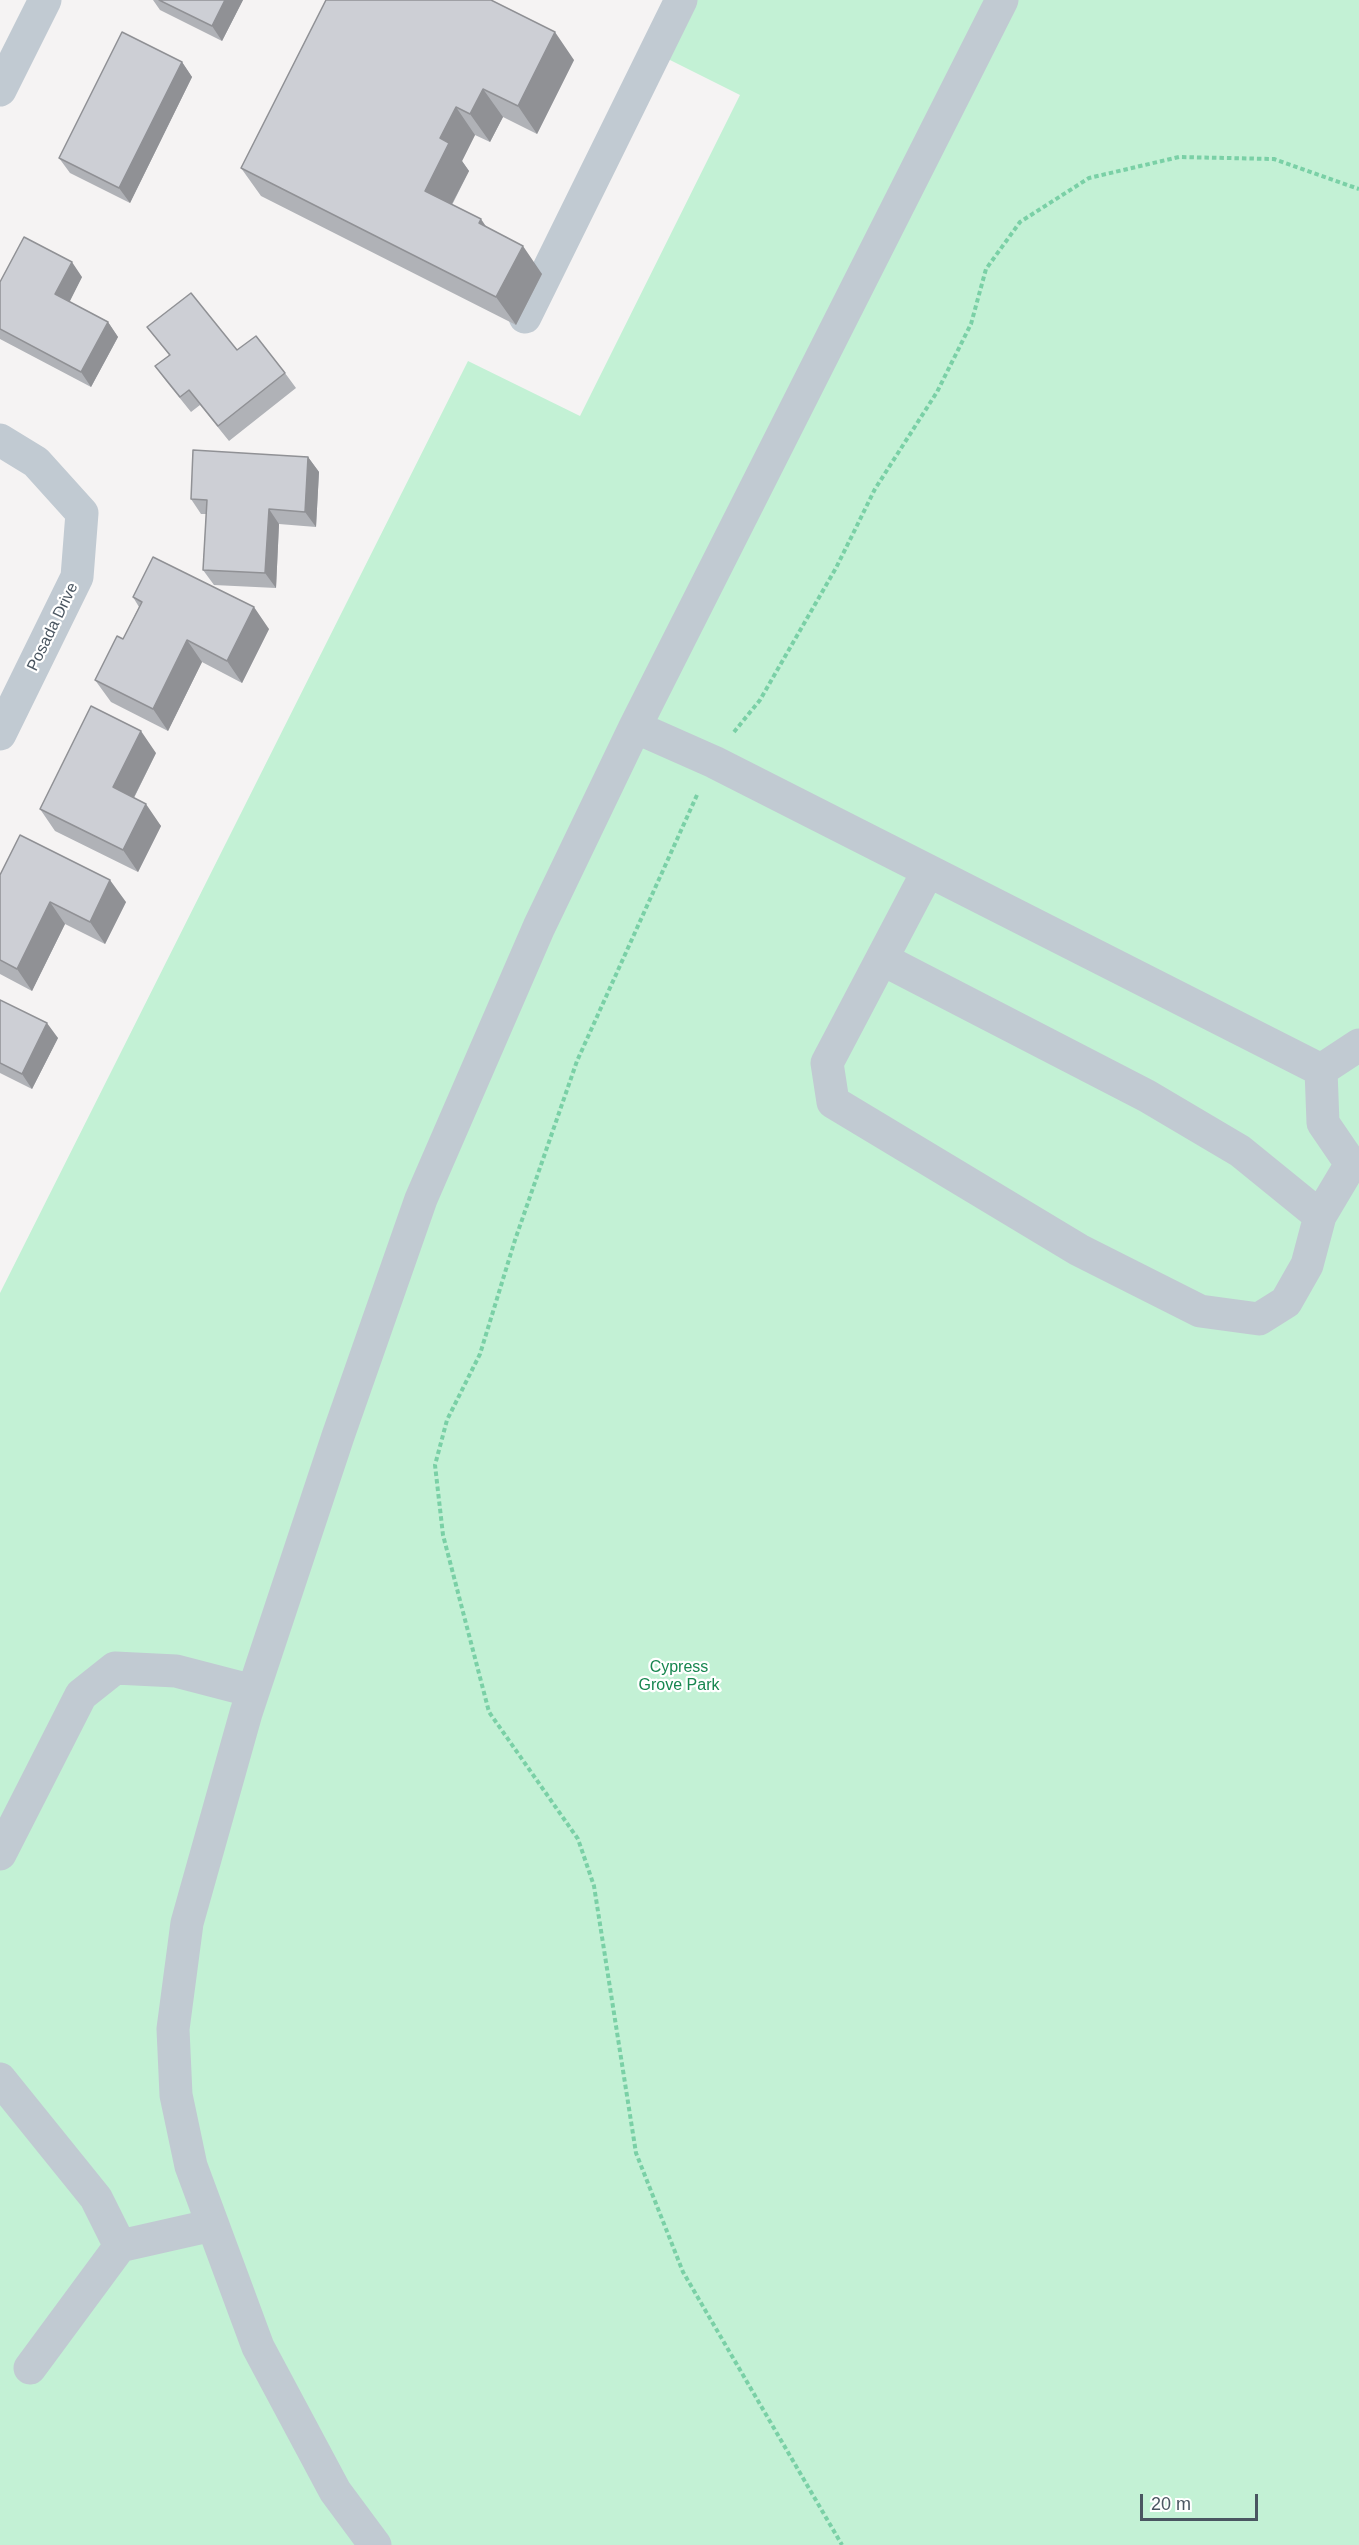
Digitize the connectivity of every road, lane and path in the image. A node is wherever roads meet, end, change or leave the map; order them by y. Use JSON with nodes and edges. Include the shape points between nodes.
{"nodes":[{"id":1,"x":45,"y":0,"type":"edge"},
{"id":2,"x":681,"y":0,"type":"edge"},
{"id":3,"x":1002,"y":0,"type":"edge"},
{"id":4,"x":0,"y":90,"type":"edge"},
{"id":5,"x":1359,"y":189,"type":"edge"},
{"id":6,"x":525,"y":317,"type":"dead end"},
{"id":7,"x":0,"y":440,"type":"edge"},
{"id":8,"x":635,"y":727,"type":"junction"},
{"id":9,"x":0,"y":734,"type":"edge"},
{"id":10,"x":714,"y":762,"type":"junction"},
{"id":11,"x":928,"y":871,"type":"junction"},
{"id":12,"x":882,"y":959,"type":"junction"},
{"id":13,"x":1359,"y":1045,"type":"edge"},
{"id":14,"x":1321,"y":1070,"type":"junction"},
{"id":15,"x":1355,"y":1164,"type":"edge"},
{"id":16,"x":1320,"y":1216,"type":"junction"},
{"id":17,"x":253,"y":1691,"type":"junction"},
{"id":18,"x":0,"y":1854,"type":"edge"},
{"id":19,"x":0,"y":2079,"type":"edge"},
{"id":20,"x":213,"y":2225,"type":"junction"},
{"id":21,"x":120,"y":2246,"type":"junction"},
{"id":22,"x":30,"y":2368,"type":"dead end"},
{"id":23,"x":375,"y":2545,"type":"edge"},
{"id":24,"x":842,"y":2545,"type":"edge"}],
"edges":[{"from":1,"to":4,"type":"street"},
{"from":2,"to":6,"type":"street"},
{"from":3,"to":8,"type":"street"},
{"from":5,"to":10,"type":"path","via":[[1274,159],[1179,157],[1089,178],[1020,222],[986,269],[971,324],[937,392],[875,489],[836,568],[760,700]]},
{"from":7,"to":9,"type":"street","name":"Posada Drive","via":[[36,462],[82,513],[77,577]]},
{"from":8,"to":10,"type":"street"},
{"from":8,"to":17,"type":"street","via":[[539,927],[421,1199]]},
{"from":10,"to":11,"type":"street"},
{"from":10,"to":24,"type":"path","via":[[577,1061],[480,1354],[447,1420],[435,1465],[443,1535],[489,1712],[578,1839],[594,1886],[636,2153],[683,2272]]},
{"from":11,"to":12,"type":"street"},
{"from":11,"to":14,"type":"street"},
{"from":12,"to":16,"type":"street","via":[[1147,1096],[1240,1151]]},
{"from":12,"to":16,"type":"street","via":[[827,1063],[833,1102],[1079,1250],[1200,1311],[1259,1319],[1286,1302],[1307,1265]]},
{"from":13,"to":14,"type":"street"},
{"from":14,"to":15,"type":"street","via":[[1323,1123]]},
{"from":15,"to":16,"type":"street"},
{"from":17,"to":18,"type":"street","via":[[176,1671],[115,1668],[81,1695]]},
{"from":17,"to":20,"type":"street","via":[[187,1923],[173,2029],[176,2095],[191,2166]]},
{"from":19,"to":21,"type":"street","via":[[96,2198]]},
{"from":20,"to":21,"type":"street"},
{"from":20,"to":23,"type":"street","via":[[258,2347],[335,2491]]},
{"from":21,"to":22,"type":"street"}]}
